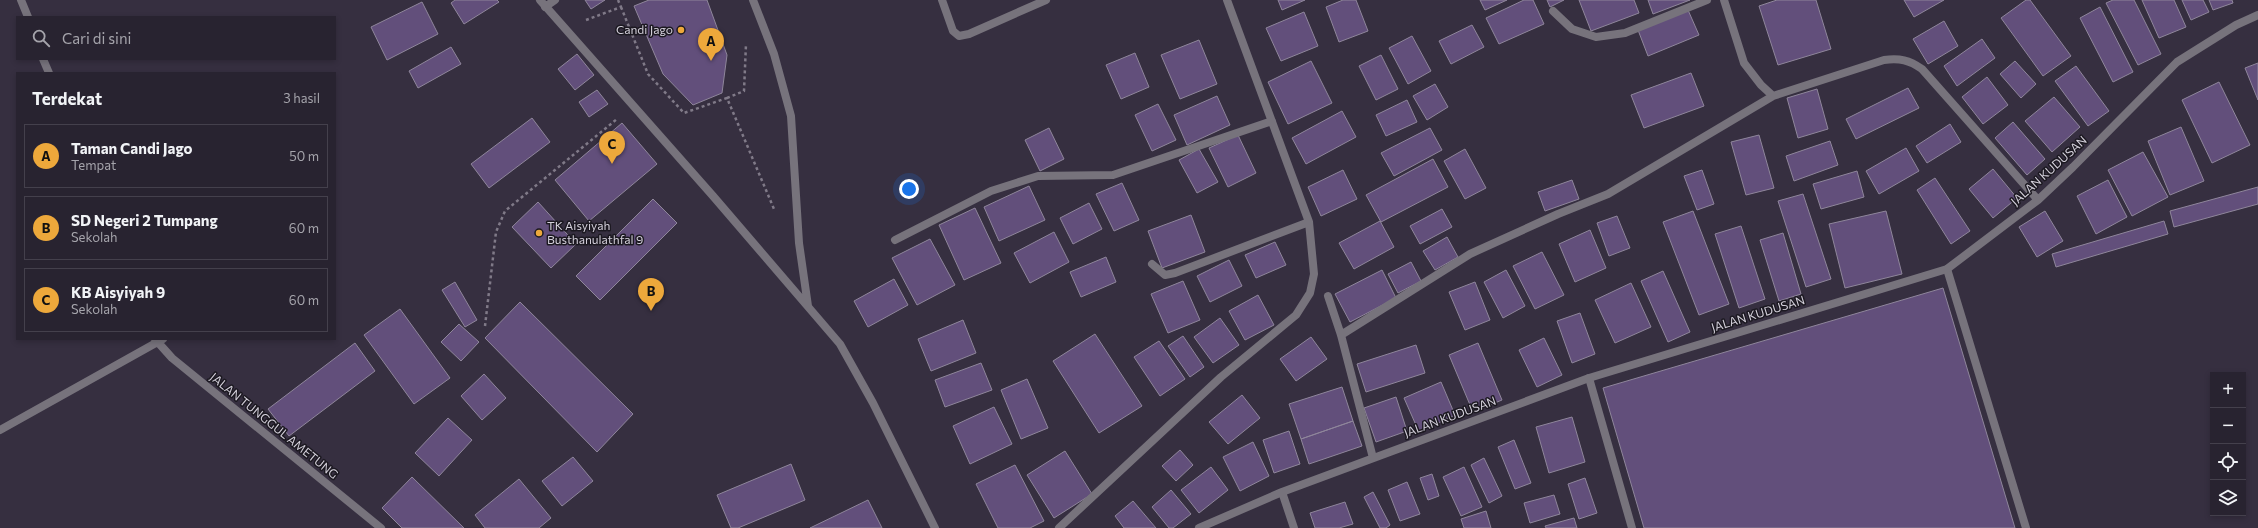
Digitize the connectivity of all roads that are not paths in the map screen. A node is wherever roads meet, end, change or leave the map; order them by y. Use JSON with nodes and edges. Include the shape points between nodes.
{"nodes":[{"id":1,"x":21,"y":0,"type":"edge"},
{"id":2,"x":554,"y":0,"type":"edge"},
{"id":3,"x":753,"y":0,"type":"edge"},
{"id":4,"x":942,"y":0,"type":"edge"},
{"id":5,"x":1046,"y":0,"type":"edge"},
{"id":6,"x":1227,"y":0,"type":"edge"},
{"id":7,"x":1707,"y":0,"type":"edge"},
{"id":8,"x":1724,"y":0,"type":"edge"},
{"id":9,"x":542,"y":3,"type":"edge"},
{"id":10,"x":1553,"y":11,"type":"dead end"},
{"id":11,"x":2258,"y":15,"type":"edge"},
{"id":12,"x":28,"y":16,"type":"edge"},
{"id":13,"x":43,"y":60,"type":"edge"},
{"id":14,"x":48,"y":72,"type":"edge"},
{"id":15,"x":1773,"y":96,"type":"junction"},
{"id":16,"x":1272,"y":121,"type":"junction"},
{"id":17,"x":2038,"y":200,"type":"junction"},
{"id":18,"x":1309,"y":222,"type":"junction"},
{"id":19,"x":895,"y":240,"type":"dead end"},
{"id":20,"x":1152,"y":264,"type":"dead end"},
{"id":21,"x":1947,"y":269,"type":"junction"},
{"id":22,"x":1328,"y":296,"type":"dead end"},
{"id":23,"x":808,"y":307,"type":"junction"},
{"id":24,"x":1341,"y":335,"type":"junction"},
{"id":25,"x":158,"y":340,"type":"edge"},
{"id":26,"x":1589,"y":378,"type":"junction"},
{"id":27,"x":0,"y":430,"type":"edge"},
{"id":28,"x":1373,"y":458,"type":"junction"},
{"id":29,"x":1282,"y":492,"type":"junction"},
{"id":30,"x":381,"y":528,"type":"edge"},
{"id":31,"x":935,"y":528,"type":"edge"},
{"id":32,"x":1059,"y":528,"type":"edge"},
{"id":33,"x":1199,"y":528,"type":"edge"},
{"id":34,"x":1294,"y":528,"type":"edge"},
{"id":35,"x":1632,"y":528,"type":"edge"},
{"id":36,"x":2026,"y":528,"type":"edge"}],
"edges":[{"from":1,"to":12,"type":"street"},
{"from":2,"to":9,"type":"street"},
{"from":3,"to":23,"type":"street","via":[[774,54],[791,116],[799,243]]},
{"from":4,"to":5,"type":"street","via":[[953,31],[959,36]]},
{"from":6,"to":16,"type":"street"},
{"from":7,"to":10,"type":"street","via":[[1625,33],[1596,37],[1572,29]]},
{"from":8,"to":15,"type":"street","via":[[1744,63],[1760,85]]},
{"from":9,"to":23,"type":"street"},
{"from":11,"to":17,"type":"street","name":"JALAN KUDUSAN","via":[[2236,24],[2177,62]]},
{"from":13,"to":14,"type":"street"},
{"from":15,"to":17,"type":"street","via":[[1884,60],[1900,58],[1912,62]]},
{"from":15,"to":24,"type":"street","via":[[1608,194],[1470,254]]},
{"from":16,"to":18,"type":"street"},
{"from":16,"to":19,"type":"street","via":[[1113,175],[1038,176],[1011,184],[991,191]]},
{"from":17,"to":21,"type":"street","name":"JALAN KUDUSAN"},
{"from":18,"to":20,"type":"street","via":[[1175,273],[1165,275]]},
{"from":18,"to":32,"type":"street","via":[[1314,274],[1310,293],[1296,315],[1221,377]]},
{"from":21,"to":26,"type":"street","name":"JALAN KUDUSAN"},
{"from":21,"to":36,"type":"street"},
{"from":22,"to":24,"type":"street"},
{"from":23,"to":31,"type":"street","via":[[840,344],[873,403]]},
{"from":24,"to":28,"type":"street"},
{"from":25,"to":27,"type":"street"},
{"from":25,"to":30,"type":"street","name":"JALAN TUNGGUL AMETUNG","via":[[172,358]]},
{"from":26,"to":28,"type":"street","name":"JALAN KUDUSAN"},
{"from":26,"to":35,"type":"street"},
{"from":28,"to":29,"type":"street","name":"JALAN KUDUSAN"},
{"from":29,"to":33,"type":"street","name":"JALAN KUDUSAN"},
{"from":29,"to":34,"type":"street"}]}
